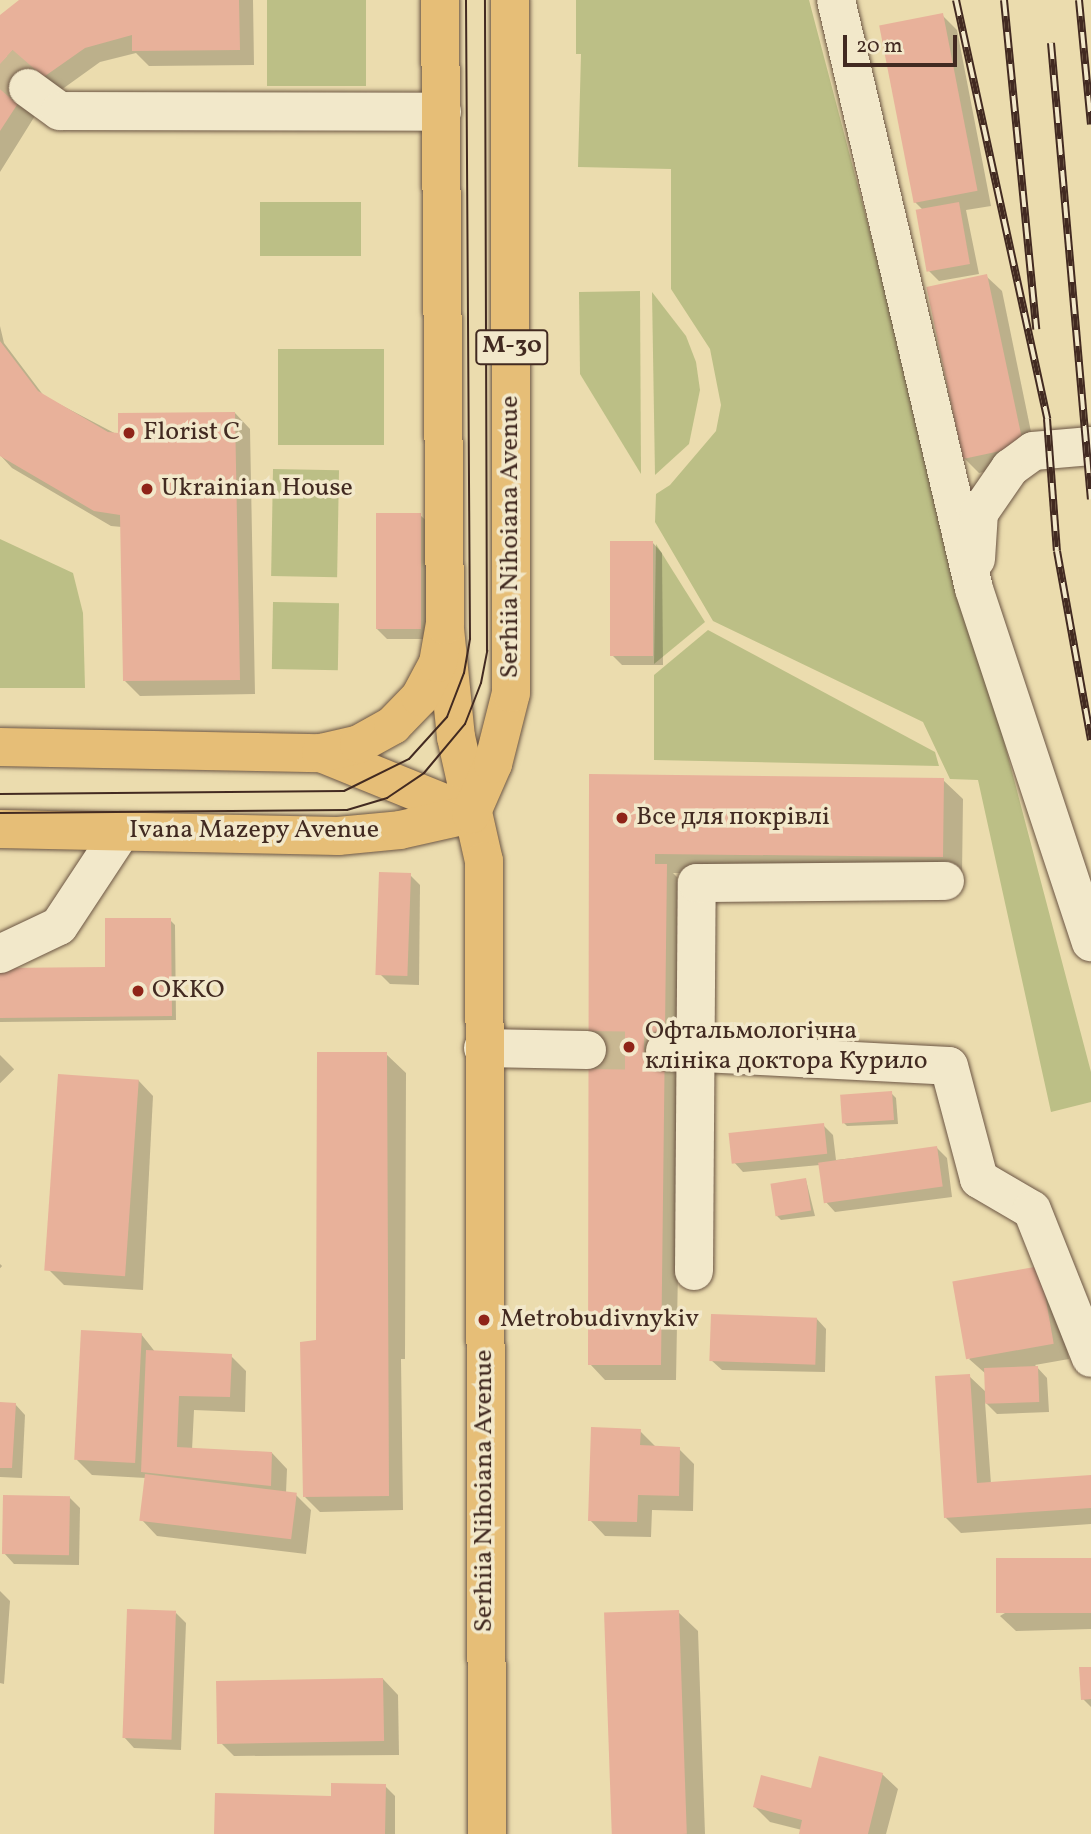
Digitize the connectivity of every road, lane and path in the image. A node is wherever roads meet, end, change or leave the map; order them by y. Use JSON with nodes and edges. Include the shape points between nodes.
{"nodes":[{"id":1,"x":440,"y":0,"type":"edge"},
{"id":2,"x":510,"y":0,"type":"edge"},
{"id":3,"x":835,"y":0,"type":"edge"},
{"id":4,"x":28,"y":88,"type":"tunnel mouth"},
{"id":5,"x":442,"y":112,"type":"junction"},
{"id":6,"x":1091,"y":446,"type":"edge"},
{"id":7,"x":974,"y":589,"type":"junction"},
{"id":8,"x":445,"y":625,"type":"junction"},
{"id":9,"x":0,"y":747,"type":"edge"},
{"id":10,"x":321,"y":754,"type":"junction"},
{"id":11,"x":471,"y":814,"type":"junction"},
{"id":12,"x":0,"y":829,"type":"edge"},
{"id":13,"x":121,"y":832,"type":"junction"},
{"id":14,"x":944,"y":881,"type":"dead end"},
{"id":15,"x":1091,"y":942,"type":"edge"},
{"id":16,"x":0,"y":954,"type":"edge"},
{"id":17,"x":482,"y":1048,"type":"junction"},
{"id":18,"x":587,"y":1051,"type":"tunnel mouth"},
{"id":19,"x":679,"y":1052,"type":"junction"},
{"id":20,"x":694,"y":1271,"type":"dead end"},
{"id":21,"x":1091,"y":1358,"type":"edge"},
{"id":22,"x":487,"y":1834,"type":"edge"}],
"edges":[{"from":1,"to":5,"type":"main road","name":"Serhiia Nihoiana Avenue","number":"М-30"},
{"from":2,"to":11,"type":"main road","name":"Serhiia Nihoiana Avenue","number":"М-30","via":[[510,693],[493,764]]},
{"from":3,"to":7,"type":"lane"},
{"from":4,"to":5,"type":"lane","via":[[60,111]]},
{"from":5,"to":8,"type":"main road","name":"Serhiia Nihoiana Avenue","number":"М-30"},
{"from":6,"to":7,"type":"lane","via":[[1033,451],[1010,468],[979,513]]},
{"from":7,"to":15,"type":"lane"},
{"from":8,"to":10,"type":"main road","name":"Ivana Mazepy Avenue","number":"М-30","via":[[438,663],[419,697],[393,725],[359,744]]},
{"from":8,"to":11,"type":"main road","name":"Serhiia Nihoiana Avenue","via":[[456,737]]},
{"from":9,"to":10,"type":"main road","name":"Ivana Mazepy Avenue","number":"М-30"},
{"from":10,"to":11,"type":"main road","name":"Ivana Mazepy Avenue"},
{"from":11,"to":13,"type":"main road","name":"Ivana Mazepy Avenue","via":[[400,830],[338,836]]},
{"from":11,"to":17,"type":"main road","name":"Serhiia Nihoiana Avenue","via":[[484,860]]},
{"from":12,"to":13,"type":"main road","name":"Ivana Mazepy Avenue"},
{"from":13,"to":16,"type":"lane","via":[[59,926]]},
{"from":14,"to":19,"type":"lane","via":[[697,883]]},
{"from":17,"to":18,"type":"lane"},
{"from":17,"to":22,"type":"main road","name":"Serhiia Nihoiana Avenue"},
{"from":19,"to":20,"type":"lane"},
{"from":19,"to":21,"type":"lane","via":[[949,1066],[979,1179],[1032,1210]]}]}
